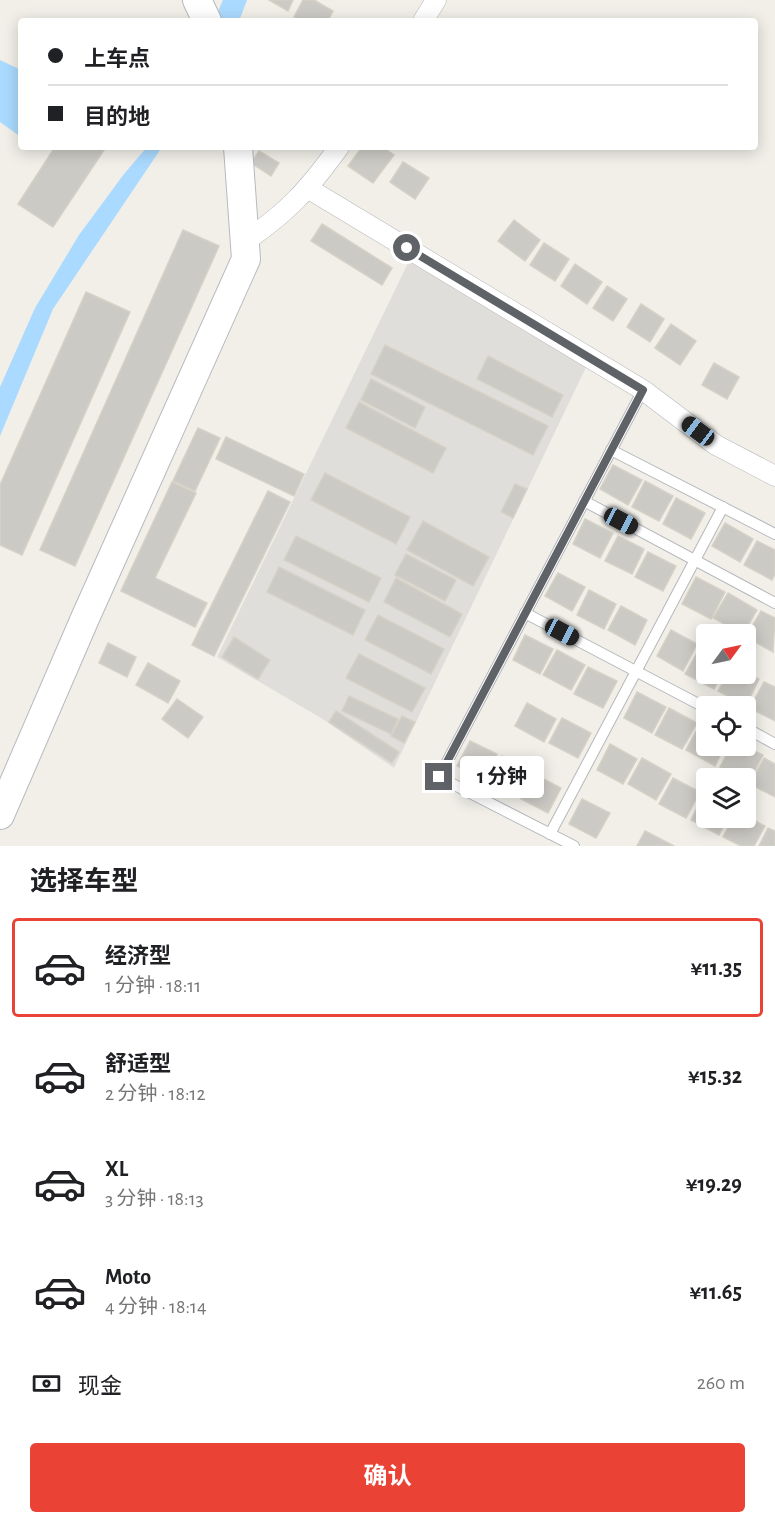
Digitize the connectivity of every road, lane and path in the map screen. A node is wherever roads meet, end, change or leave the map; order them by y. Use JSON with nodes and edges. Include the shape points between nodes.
{"nodes":[{"id":1,"x":197,"y":0,"type":"edge"},
{"id":2,"x":436,"y":0,"type":"edge"},
{"id":3,"x":206,"y":18,"type":"edge"},
{"id":4,"x":425,"y":18,"type":"edge"},
{"id":5,"x":238,"y":150,"type":"edge"},
{"id":6,"x":337,"y":150,"type":"edge"},
{"id":7,"x":309,"y":189,"type":"junction"},
{"id":8,"x":244,"y":242,"type":"junction"},
{"id":9,"x":643,"y":390,"type":"junction"},
{"id":10,"x":611,"y":450,"type":"junction"},
{"id":11,"x":775,"y":476,"type":"edge"},
{"id":12,"x":584,"y":501,"type":"junction"},
{"id":13,"x":723,"y":507,"type":"junction"},
{"id":14,"x":775,"y":534,"type":"edge"},
{"id":15,"x":695,"y":560,"type":"junction"},
{"id":16,"x":775,"y":603,"type":"edge"},
{"id":17,"x":525,"y":613,"type":"junction"},
{"id":18,"x":636,"y":671,"type":"junction"},
{"id":19,"x":696,"y":703,"type":"edge"},
{"id":20,"x":756,"y":734,"type":"edge"},
{"id":21,"x":775,"y":744,"type":"edge"},
{"id":22,"x":0,"y":815,"type":"edge"},
{"id":23,"x":550,"y":834,"type":"junction"},
{"id":24,"x":574,"y":846,"type":"edge"}],
"edges":[{"from":1,"to":3,"type":"street"},
{"from":2,"to":4,"type":"street"},
{"from":5,"to":8,"type":"street"},
{"from":6,"to":7,"type":"street"},
{"from":7,"to":8,"type":"street"},
{"from":7,"to":9,"type":"street"},
{"from":8,"to":22,"type":"street","via":[[246,259]]},
{"from":9,"to":10,"type":"lane"},
{"from":9,"to":11,"type":"street","via":[[716,445]]},
{"from":10,"to":12,"type":"lane"},
{"from":10,"to":13,"type":"lane"},
{"from":12,"to":15,"type":"lane"},
{"from":12,"to":17,"type":"lane"},
{"from":13,"to":14,"type":"lane"},
{"from":13,"to":15,"type":"lane"},
{"from":15,"to":16,"type":"lane"},
{"from":15,"to":18,"type":"lane"},
{"from":17,"to":18,"type":"lane"},
{"from":17,"to":23,"type":"lane","via":[[439,777]]},
{"from":18,"to":19,"type":"lane"},
{"from":18,"to":23,"type":"lane"},
{"from":20,"to":21,"type":"lane"},
{"from":23,"to":24,"type":"lane"}]}
